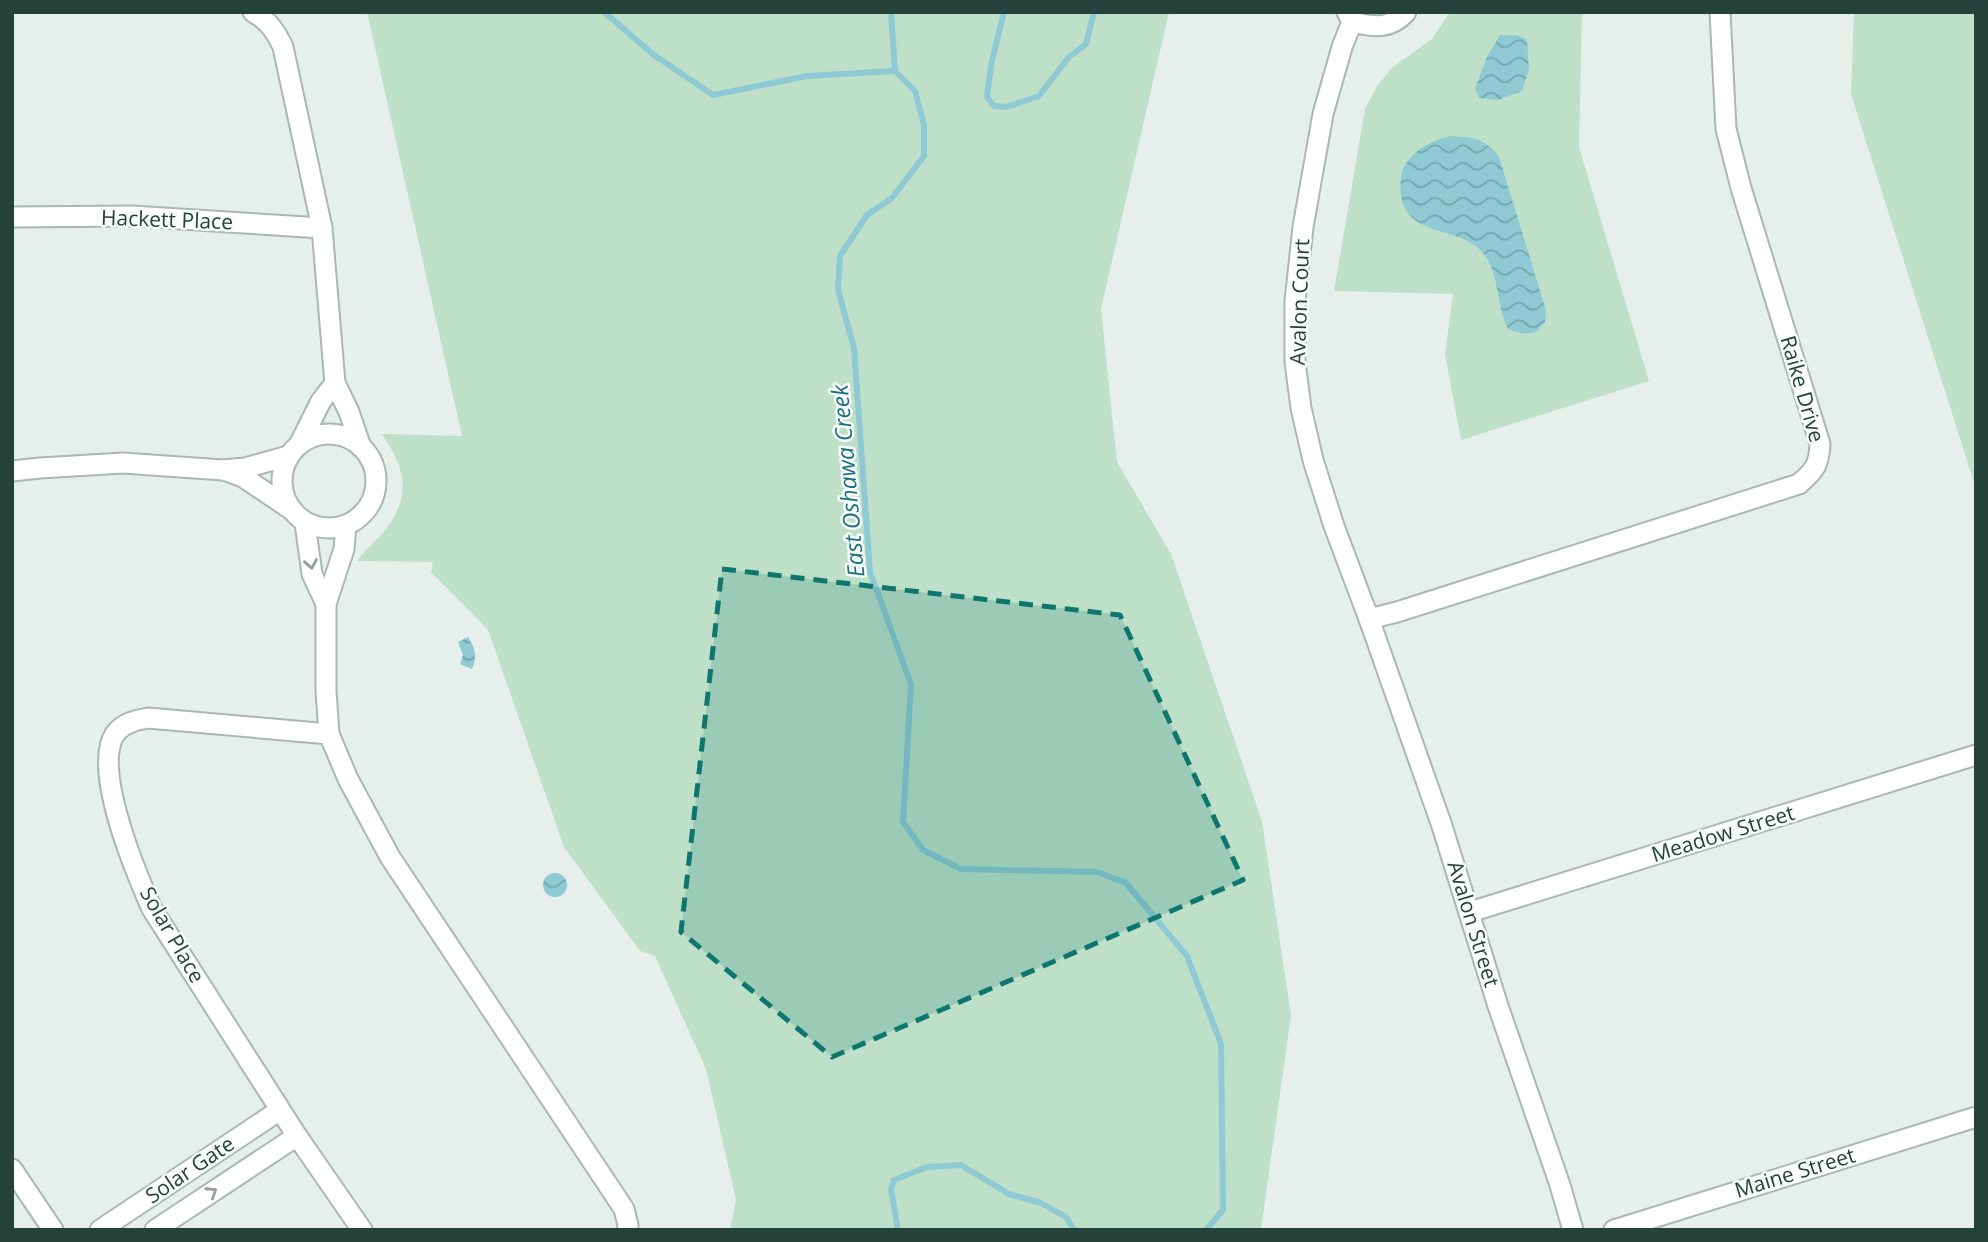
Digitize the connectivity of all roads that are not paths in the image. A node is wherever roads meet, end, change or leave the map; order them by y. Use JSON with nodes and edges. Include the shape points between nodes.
{"nodes":[{"id":1,"x":254,"y":12,"type":"edge"},
{"id":2,"x":1406,"y":12,"type":"edge"},
{"id":3,"x":1720,"y":12,"type":"edge"},
{"id":4,"x":1349,"y":17,"type":"edge"},
{"id":5,"x":12,"y":217,"type":"edge"},
{"id":6,"x":322,"y":228,"type":"junction"},
{"id":7,"x":335,"y":383,"type":"junction"},
{"id":8,"x":362,"y":447,"type":"junction"},
{"id":9,"x":294,"y":450,"type":"junction"},
{"id":10,"x":223,"y":470,"type":"junction"},
{"id":11,"x":12,"y":471,"type":"edge"},
{"id":12,"x":289,"y":508,"type":"junction"},
{"id":13,"x":305,"y":523,"type":"junction"},
{"id":14,"x":346,"y":525,"type":"junction"},
{"id":15,"x":326,"y":604,"type":"junction"},
{"id":16,"x":1369,"y":619,"type":"junction"},
{"id":17,"x":329,"y":734,"type":"junction"},
{"id":18,"x":1976,"y":755,"type":"edge"},
{"id":19,"x":1470,"y":912,"type":"junction"},
{"id":20,"x":280,"y":1110,"type":"junction"},
{"id":21,"x":1976,"y":1117,"type":"edge"},
{"id":22,"x":297,"y":1136,"type":"junction"},
{"id":23,"x":12,"y":1169,"type":"edge"},
{"id":24,"x":53,"y":1230,"type":"edge"},
{"id":25,"x":100,"y":1230,"type":"edge"},
{"id":26,"x":155,"y":1230,"type":"edge"},
{"id":27,"x":362,"y":1230,"type":"edge"},
{"id":28,"x":627,"y":1230,"type":"edge"},
{"id":29,"x":1573,"y":1230,"type":"edge"},
{"id":30,"x":1614,"y":1230,"type":"edge"}],
"edges":[{"from":1,"to":6,"type":"street","via":[[276,32],[283,47]]},
{"from":2,"to":4,"type":"street","name":"Avalon Court","via":[[1384,27],[1371,27]]},
{"from":3,"to":16,"type":"street","name":"Raike Drive","via":[[1726,129],[1821,444],[1813,472],[1799,484]]},
{"from":4,"to":16,"type":"street","name":"Avalon Court","via":[[1332,78],[1303,227],[1295,301],[1295,362],[1312,460]]},
{"from":5,"to":6,"type":"street","name":"Hackett Place","via":[[132,216]]},
{"from":6,"to":7,"type":"street"},
{"from":7,"to":8,"type":"street"},
{"from":7,"to":9,"type":"street"},
{"from":8,"to":9,"type":"street","via":[[350,439],[324,434],[308,438]]},
{"from":8,"to":14,"type":"street","via":[[375,471],[376,488],[365,512]]},
{"from":9,"to":10,"type":"street","via":[[245,468]]},
{"from":9,"to":12,"type":"street","via":[[282,472],[281,486]]},
{"from":10,"to":11,"type":"street","via":[[123,463]]},
{"from":10,"to":12,"type":"street","via":[[243,477]]},
{"from":12,"to":13,"type":"street"},
{"from":13,"to":14,"type":"street","via":[[325,528]]},
{"from":13,"to":15,"type":"street","one_way":true,"via":[[312,574]]},
{"from":14,"to":15,"type":"street","via":[[344,549]]},
{"from":15,"to":17,"type":"street"},
{"from":16,"to":19,"type":"street","name":"Avalon Street"},
{"from":17,"to":20,"type":"street","name":"Solar Place","via":[[148,718],[131,721],[110,745],[110,780],[119,818],[152,909]]},
{"from":17,"to":28,"type":"street","via":[[390,857],[624,1209]]},
{"from":18,"to":19,"type":"street","name":"Meadow Street"},
{"from":19,"to":29,"type":"street","name":"Avalon Street"},
{"from":20,"to":22,"type":"street","name":"Solar Place"},
{"from":20,"to":25,"type":"street","name":"Solar Gate"},
{"from":21,"to":30,"type":"street","name":"Maine Street"},
{"from":26,"to":22,"type":"street","name":"Solar Gate","one_way":true},
{"from":22,"to":27,"type":"street","name":"Solar Place"},
{"from":23,"to":24,"type":"street"}]}
